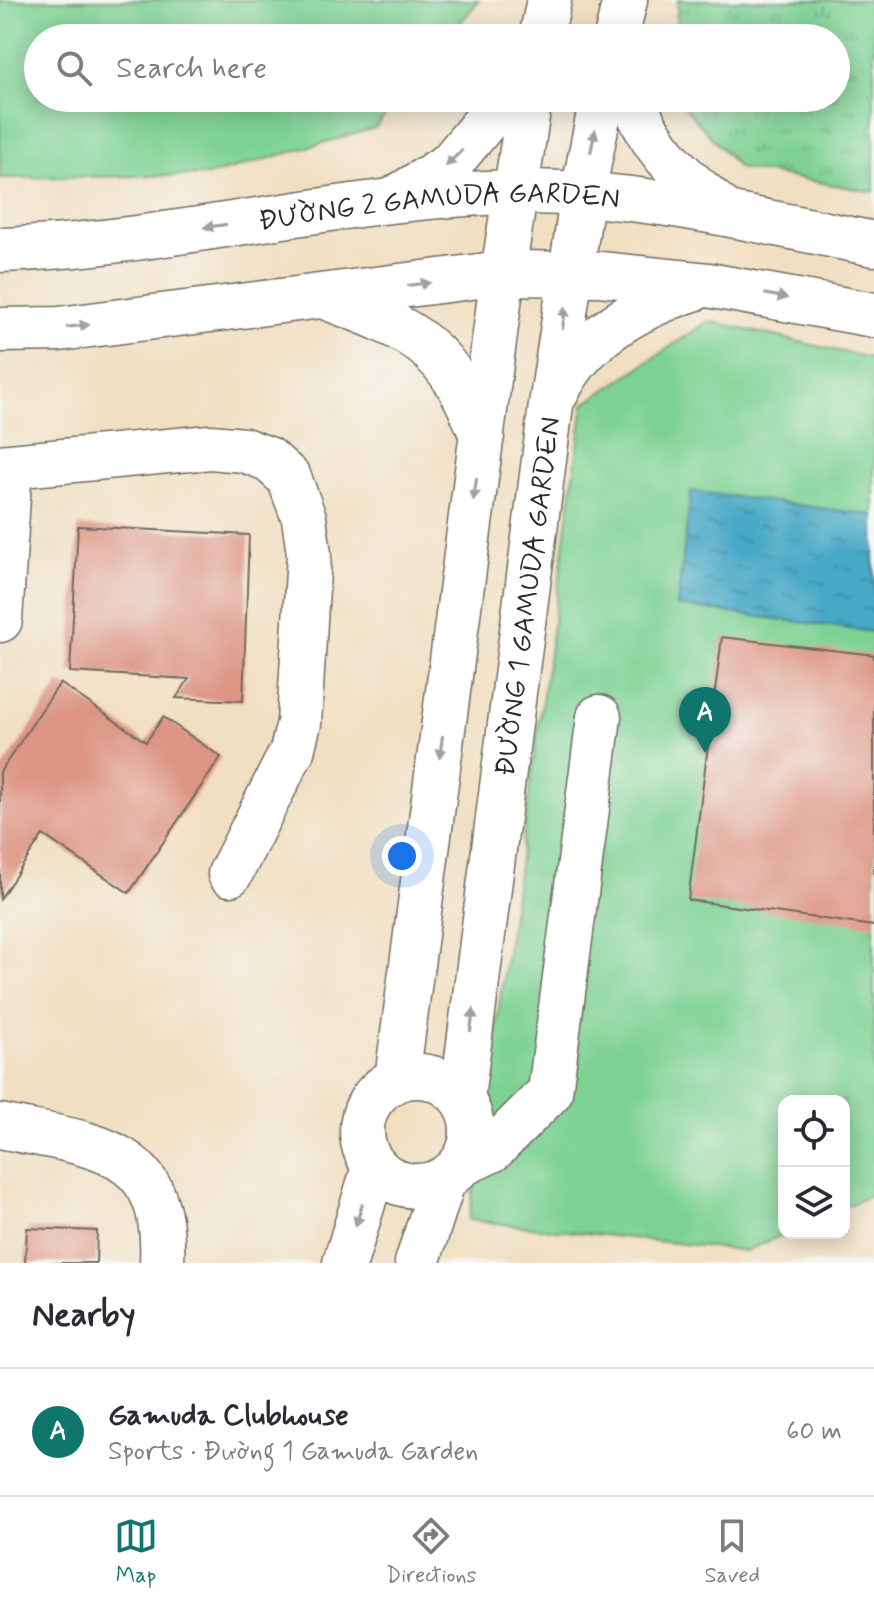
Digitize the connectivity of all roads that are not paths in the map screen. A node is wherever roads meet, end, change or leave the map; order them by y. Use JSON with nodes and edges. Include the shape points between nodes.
{"nodes":[{"id":1,"x":625,"y":0,"type":"edge"},
{"id":2,"x":619,"y":24,"type":"edge"},
{"id":3,"x":493,"y":112,"type":"edge"},
{"id":4,"x":528,"y":112,"type":"edge"},
{"id":5,"x":599,"y":112,"type":"edge"},
{"id":6,"x":639,"y":112,"type":"edge"},
{"id":7,"x":515,"y":192,"type":"junction"},
{"id":8,"x":583,"y":193,"type":"junction"},
{"id":9,"x":386,"y":204,"type":"junction"},
{"id":10,"x":729,"y":215,"type":"junction"},
{"id":11,"x":874,"y":244,"type":"edge"},
{"id":12,"x":0,"y":250,"type":"edge"},
{"id":13,"x":503,"y":273,"type":"junction"},
{"id":14,"x":570,"y":273,"type":"junction"},
{"id":15,"x":708,"y":285,"type":"junction"},
{"id":16,"x":324,"y":297,"type":"junction"},
{"id":17,"x":874,"y":315,"type":"edge"},
{"id":18,"x":0,"y":330,"type":"edge"},
{"id":19,"x":551,"y":405,"type":"junction"},
{"id":20,"x":482,"y":437,"type":"junction"},
{"id":21,"x":5,"y":467,"type":"edge"},
{"id":22,"x":0,"y":620,"type":"edge"},
{"id":23,"x":599,"y":717,"type":"dead end"},
{"id":24,"x":230,"y":874,"type":"dead end"},
{"id":25,"x":397,"y":1079,"type":"junction"},
{"id":26,"x":464,"y":1102,"type":"junction"},
{"id":27,"x":525,"y":1119,"type":"junction"},
{"id":28,"x":0,"y":1126,"type":"edge"},
{"id":29,"x":374,"y":1167,"type":"junction"},
{"id":30,"x":452,"y":1173,"type":"junction"},
{"id":31,"x":162,"y":1263,"type":"edge"},
{"id":32,"x":345,"y":1263,"type":"edge"},
{"id":33,"x":417,"y":1263,"type":"edge"}],
"edges":[{"from":1,"to":2,"type":"street"},
{"from":3,"to":9,"type":"street","one_way":true,"via":[[450,164]]},
{"from":4,"to":7,"type":"street"},
{"from":8,"to":5,"type":"street","name":"ĐƯỜNG 1 GAMUDA GARDEN","one_way":true},
{"from":6,"to":10,"type":"street","via":[[655,147]]},
{"from":7,"to":8,"type":"street","name":"ĐƯỜNG 2 GAMUDA GARDEN"},
{"from":7,"to":9,"type":"street","name":"ĐƯỜNG 2 GAMUDA GARDEN"},
{"from":7,"to":13,"type":"street"},
{"from":8,"to":10,"type":"street","name":"ĐƯỜNG 2 GAMUDA GARDEN"},
{"from":8,"to":14,"type":"street","name":"ĐƯỜNG 1 GAMUDA GARDEN"},
{"from":9,"to":12,"type":"street","name":"ĐƯỜNG 2 GAMUDA GARDEN","one_way":true,"via":[[58,248]]},
{"from":10,"to":11,"type":"street","name":"ĐƯỜNG 2 GAMUDA GARDEN"},
{"from":13,"to":14,"type":"street"},
{"from":16,"to":13,"type":"street","one_way":true},
{"from":13,"to":20,"type":"street"},
{"from":14,"to":15,"type":"street"},
{"from":19,"to":14,"type":"street","name":"ĐƯỜNG 1 GAMUDA GARDEN","one_way":true},
{"from":15,"to":17,"type":"street","one_way":true},
{"from":15,"to":19,"type":"street","via":[[665,298],[609,330],[566,372]]},
{"from":18,"to":16,"type":"street","one_way":true,"via":[[59,329]]},
{"from":16,"to":20,"type":"street","via":[[395,324],[425,344],[467,397]]},
{"from":26,"to":19,"type":"street","name":"ĐƯỜNG 1 GAMUDA GARDEN","one_way":true},
{"from":20,"to":25,"type":"street","one_way":true},
{"from":21,"to":22,"type":"street"},
{"from":21,"to":24,"type":"street","via":[[210,447],[268,459],[289,478],[304,518],[309,554],[299,723],[292,751]]},
{"from":23,"to":27,"type":"street","via":[[550,1092]]},
{"from":25,"to":26,"type":"street","via":[[421,1076],[444,1082]]},
{"from":25,"to":29,"type":"street","via":[[376,1094],[363,1117],[363,1143]]},
{"from":26,"to":27,"type":"street","via":[[502,1095]]},
{"from":26,"to":30,"type":"street","via":[[472,1140]]},
{"from":27,"to":30,"type":"street","via":[[492,1150]]},
{"from":28,"to":31,"type":"street","via":[[119,1155],[145,1177],[159,1207]]},
{"from":29,"to":30,"type":"street","via":[[394,1182],[418,1187]]},
{"from":29,"to":32,"type":"street","one_way":true},
{"from":30,"to":33,"type":"street"}]}
